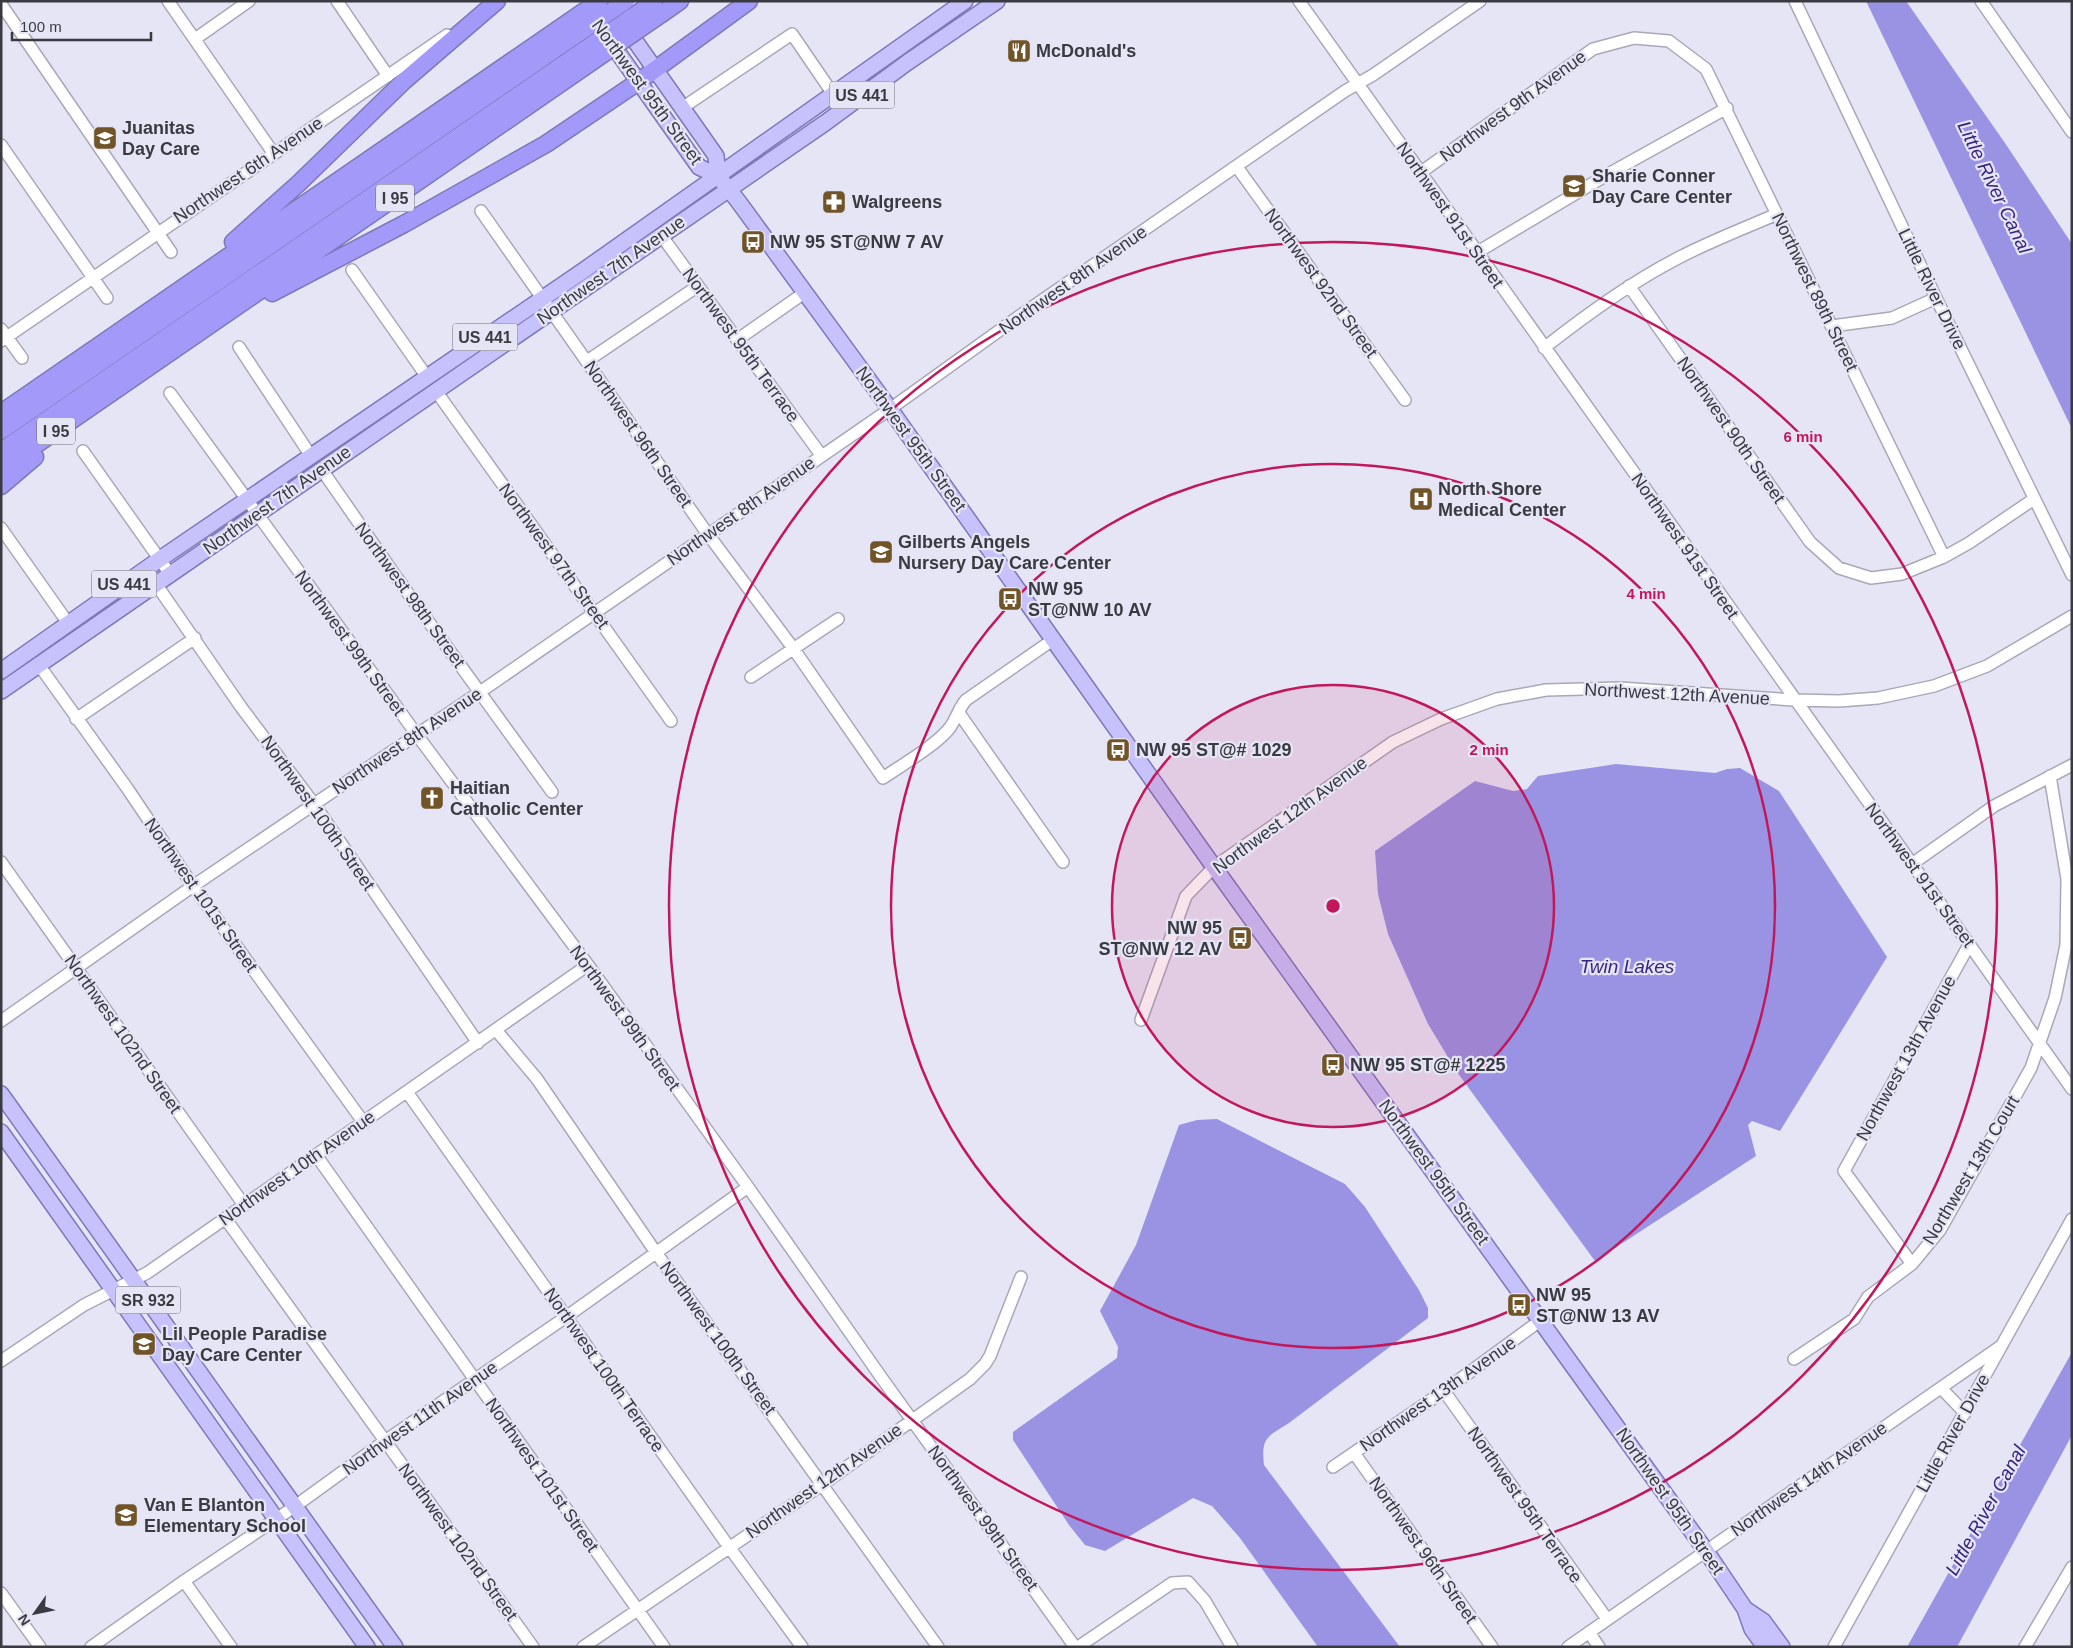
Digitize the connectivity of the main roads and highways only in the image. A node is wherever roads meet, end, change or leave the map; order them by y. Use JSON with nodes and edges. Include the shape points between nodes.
{"nodes":[{"id":1,"x":497,"y":1,"type":"edge"},
{"id":2,"x":581,"y":1,"type":"edge"},
{"id":3,"x":599,"y":1,"type":"edge"},
{"id":4,"x":607,"y":1,"type":"edge"},
{"id":5,"x":626,"y":1,"type":"edge"},
{"id":6,"x":680,"y":1,"type":"edge"},
{"id":7,"x":749,"y":1,"type":"edge"},
{"id":8,"x":965,"y":1,"type":"edge"},
{"id":9,"x":997,"y":1,"type":"edge"},
{"id":10,"x":657,"y":5,"type":"edge"},
{"id":11,"x":979,"y":8,"type":"edge"},
{"id":12,"x":931,"y":26,"type":"junction"},
{"id":13,"x":562,"y":36,"type":"junction"},
{"id":14,"x":579,"y":62,"type":"junction"},
{"id":15,"x":655,"y":69,"type":"junction"},
{"id":16,"x":638,"y":82,"type":"junction"},
{"id":17,"x":876,"y":85,"type":"junction"},
{"id":18,"x":718,"y":176,"type":"junction"},
{"id":19,"x":728,"y":189,"type":"junction"},
{"id":20,"x":182,"y":288,"type":"junction"},
{"id":21,"x":207,"y":327,"type":"junction"},
{"id":22,"x":480,"y":341,"type":"junction"},
{"id":23,"x":84,"y":356,"type":"junction"},
{"id":24,"x":436,"y":391,"type":"junction"},
{"id":25,"x":111,"y":394,"type":"junction"},
{"id":26,"x":1,"y":400,"type":"edge"},
{"id":27,"x":1,"y":413,"type":"edge"},
{"id":28,"x":1,"y":431,"type":"edge"},
{"id":29,"x":1,"y":451,"type":"edge"},
{"id":30,"x":1,"y":469,"type":"edge"},
{"id":31,"x":1,"y":486,"type":"edge"},
{"id":32,"x":99,"y":602,"type":"junction"},
{"id":33,"x":39,"y":665,"type":"junction"},
{"id":34,"x":1,"y":671,"type":"edge"},
{"id":35,"x":1,"y":691,"type":"edge"},
{"id":36,"x":1,"y":1094,"type":"edge"},
{"id":37,"x":1,"y":1132,"type":"edge"},
{"id":38,"x":1745,"y":1608,"type":"junction"},
{"id":39,"x":367,"y":1647,"type":"edge"},
{"id":40,"x":395,"y":1647,"type":"edge"},
{"id":41,"x":1765,"y":1647,"type":"edge"},
{"id":42,"x":1782,"y":1647,"type":"edge"}],
"edges":[{"from":1,"to":20,"type":"highway","via":[[404,80],[298,184]]},
{"from":2,"to":16,"type":"main road","name":"Northwest 95th Street"},
{"from":3,"to":13,"type":"highway","number":"I 95","bridge":true},
{"from":4,"to":15,"type":"main road","name":"Northwest 95th Street"},
{"from":5,"to":13,"type":"highway","bridge":true},
{"from":6,"to":10,"type":"highway","number":"I 95"},
{"from":7,"to":15,"type":"highway"},
{"from":8,"to":12,"type":"main road","name":"Northwest 7th Avenue","number":"US 441"},
{"from":9,"to":11,"type":"main road","name":"Northwest 7th Avenue","number":"US 441"},
{"from":10,"to":14,"type":"highway","number":"I 95","bridge":true},
{"from":11,"to":17,"type":"main road","name":"Northwest 7th Avenue","number":"US 441"},
{"from":12,"to":17,"type":"main road","via":[[928,42],[883,74]]},
{"from":12,"to":18,"type":"main road","name":"Northwest 7th Avenue","number":"US 441"},
{"from":13,"to":20,"type":"highway","number":"I 95"},
{"from":13,"to":28,"type":"highway"},
{"from":14,"to":21,"type":"highway","number":"I 95"},
{"from":14,"to":29,"type":"highway"},
{"from":15,"to":16,"type":"highway"},
{"from":15,"to":18,"type":"main road","name":"Northwest 95th Street","via":[[716,156]]},
{"from":16,"to":18,"type":"main road","name":"Northwest 95th Street","via":[[699,167]]},
{"from":16,"to":21,"type":"highway","via":[[503,169]]},
{"from":17,"to":19,"type":"main road","name":"Northwest 7th Avenue","number":"US 441"},
{"from":18,"to":19,"type":"main road","name":"Northwest 95th Street"},
{"from":18,"to":22,"type":"main road","name":"Northwest 7th Avenue","number":"US 441"},
{"from":19,"to":24,"type":"main road","name":"Northwest 7th Avenue","number":"US 441"},
{"from":19,"to":38,"type":"main road","name":"Northwest 95th Street","via":[[890,409]]},
{"from":20,"to":23,"type":"highway","number":"I 95"},
{"from":21,"to":25,"type":"highway","number":"I 95"},
{"from":22,"to":24,"type":"main road","via":[[473,355],[440,378]]},
{"from":22,"to":32,"type":"main road","name":"Northwest 7th Avenue","number":"US 441"},
{"from":23,"to":26,"type":"highway"},
{"from":23,"to":27,"type":"highway","number":"I 95"},
{"from":24,"to":33,"type":"main road","name":"Northwest 7th Avenue","number":"US 441"},
{"from":25,"to":30,"type":"highway","number":"I 95"},
{"from":25,"to":31,"type":"highway"},
{"from":32,"to":33,"type":"main road","via":[[90,619],[46,650]]},
{"from":32,"to":34,"type":"main road","name":"Northwest 7th Avenue","number":"US 441"},
{"from":33,"to":35,"type":"main road","name":"Northwest 7th Avenue","number":"US 441"},
{"from":36,"to":40,"type":"main road","number":"SR 932"},
{"from":37,"to":39,"type":"main road","number":"SR 932"},
{"from":38,"to":41,"type":"main road","name":"Northwest 95th Street","via":[[1752,1629]]},
{"from":38,"to":42,"type":"main road","name":"Northwest 95th Street","via":[[1763,1621]]}]}
